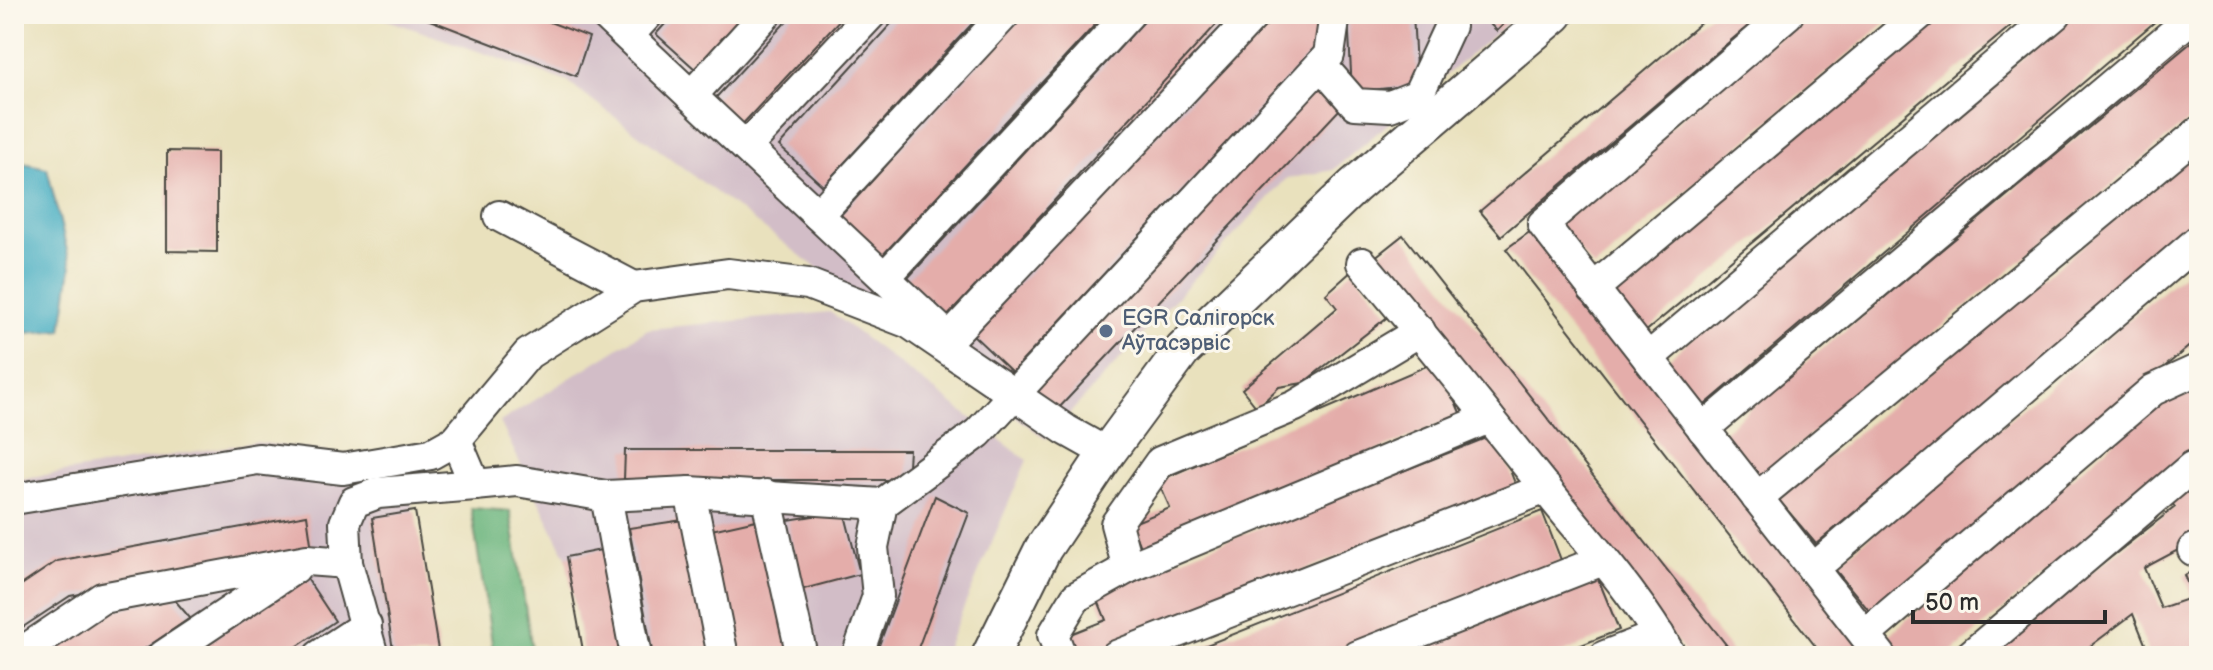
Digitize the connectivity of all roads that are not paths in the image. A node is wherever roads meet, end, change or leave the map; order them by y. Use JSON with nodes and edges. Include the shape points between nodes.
{"nodes":[{"id":1,"x":604,"y":14,"type":"edge"},
{"id":2,"x":766,"y":14,"type":"edge"},
{"id":3,"x":871,"y":14,"type":"edge"},
{"id":4,"x":1005,"y":14,"type":"edge"},
{"id":5,"x":1129,"y":14,"type":"edge"},
{"id":6,"x":1255,"y":14,"type":"edge"},
{"id":7,"x":1335,"y":14,"type":"edge"},
{"id":8,"x":1555,"y":14,"type":"edge"},
{"id":9,"x":1788,"y":14,"type":"edge"},
{"id":10,"x":1920,"y":14,"type":"edge"},
{"id":11,"x":2056,"y":14,"type":"edge"},
{"id":12,"x":2196,"y":14,"type":"edge"},
{"id":13,"x":1449,"y":18,"type":"edge"},
{"id":14,"x":638,"y":25,"type":"edge"},
{"id":15,"x":1321,"y":65,"type":"junction"},
{"id":16,"x":691,"y":96,"type":"junction"},
{"id":17,"x":2199,"y":132,"type":"edge"},
{"id":18,"x":746,"y":147,"type":"junction"},
{"id":19,"x":818,"y":215,"type":"junction"},
{"id":20,"x":499,"y":216,"type":"dead end"},
{"id":21,"x":2199,"y":240,"type":"edge"},
{"id":22,"x":1362,"y":263,"type":"dead end"},
{"id":23,"x":885,"y":277,"type":"junction"},
{"id":24,"x":634,"y":287,"type":"junction"},
{"id":25,"x":1593,"y":289,"type":"junction"},
{"id":26,"x":1420,"y":331,"type":"junction"},
{"id":27,"x":949,"y":338,"type":"junction"},
{"id":28,"x":1648,"y":358,"type":"junction"},
{"id":29,"x":971,"y":364,"type":"junction"},
{"id":30,"x":2199,"y":369,"type":"edge"},
{"id":31,"x":1014,"y":395,"type":"junction"},
{"id":32,"x":1489,"y":418,"type":"junction"},
{"id":33,"x":1703,"y":429,"type":"junction"},
{"id":34,"x":456,"y":440,"type":"junction"},
{"id":35,"x":1107,"y":453,"type":"junction"},
{"id":36,"x":2199,"y":464,"type":"edge"},
{"id":37,"x":475,"y":485,"type":"junction"},
{"id":38,"x":1546,"y":488,"type":"junction"},
{"id":39,"x":690,"y":492,"type":"junction"},
{"id":40,"x":766,"y":495,"type":"junction"},
{"id":41,"x":606,"y":496,"type":"junction"},
{"id":42,"x":1757,"y":498,"type":"junction"},
{"id":43,"x":14,"y":499,"type":"edge"},
{"id":44,"x":882,"y":504,"type":"junction"},
{"id":45,"x":307,"y":560,"type":"junction"},
{"id":46,"x":1603,"y":560,"type":"junction"},
{"id":47,"x":347,"y":563,"type":"junction"},
{"id":48,"x":1128,"y":568,"type":"junction"},
{"id":49,"x":1813,"y":569,"type":"junction"},
{"id":50,"x":366,"y":625,"type":"junction"},
{"id":51,"x":1665,"y":646,"type":"edge"},
{"id":52,"x":1873,"y":646,"type":"edge"},
{"id":53,"x":16,"y":656,"type":"edge"},
{"id":54,"x":163,"y":656,"type":"edge"},
{"id":55,"x":319,"y":656,"type":"edge"},
{"id":56,"x":373,"y":656,"type":"edge"},
{"id":57,"x":636,"y":656,"type":"edge"},
{"id":58,"x":723,"y":656,"type":"edge"},
{"id":59,"x":802,"y":656,"type":"edge"},
{"id":60,"x":857,"y":656,"type":"edge"},
{"id":61,"x":990,"y":656,"type":"edge"},
{"id":62,"x":1061,"y":656,"type":"edge"},
{"id":63,"x":1116,"y":656,"type":"edge"},
{"id":64,"x":1358,"y":656,"type":"edge"},
{"id":65,"x":1605,"y":656,"type":"edge"},
{"id":66,"x":1970,"y":656,"type":"edge"}],
"edges":[{"from":1,"to":14,"type":"lane"},
{"from":2,"to":16,"type":"lane"},
{"from":3,"to":18,"type":"lane"},
{"from":4,"to":19,"type":"lane"},
{"from":5,"to":23,"type":"lane"},
{"from":6,"to":27,"type":"lane"},
{"from":7,"to":15,"type":"lane","via":[[1329,55]]},
{"from":8,"to":35,"type":"main road","via":[[1354,186],[1183,350]]},
{"from":9,"to":25,"type":"lane","via":[[1543,224]]},
{"from":10,"to":25,"type":"lane"},
{"from":11,"to":28,"type":"lane"},
{"from":12,"to":33,"type":"lane"},
{"from":13,"to":15,"type":"lane","via":[[1418,95],[1390,106],[1355,104]]},
{"from":14,"to":16,"type":"lane"},
{"from":15,"to":31,"type":"lane"},
{"from":16,"to":18,"type":"lane"},
{"from":17,"to":42,"type":"lane"},
{"from":18,"to":19,"type":"lane"},
{"from":19,"to":23,"type":"lane"},
{"from":20,"to":24,"type":"lane"},
{"from":21,"to":49,"type":"lane"},
{"from":22,"to":26,"type":"lane"},
{"from":23,"to":27,"type":"lane"},
{"from":24,"to":29,"type":"lane","via":[[728,274],[808,284],[909,323]]},
{"from":24,"to":34,"type":"lane","via":[[528,354]]},
{"from":25,"to":28,"type":"lane"},
{"from":26,"to":32,"type":"lane"},
{"from":26,"to":48,"type":"lane","via":[[1295,406],[1160,462],[1116,524]]},
{"from":27,"to":29,"type":"lane"},
{"from":28,"to":33,"type":"lane"},
{"from":29,"to":31,"type":"lane"},
{"from":30,"to":52,"type":"lane","via":[[2153,390]]},
{"from":31,"to":35,"type":"lane"},
{"from":31,"to":44,"type":"lane","via":[[978,433]]},
{"from":32,"to":38,"type":"lane"},
{"from":32,"to":48,"type":"lane"},
{"from":33,"to":42,"type":"lane"},
{"from":34,"to":37,"type":"lane"},
{"from":34,"to":43,"type":"lane","via":[[431,454],[343,469],[258,459]]},
{"from":35,"to":61,"type":"main road","via":[[1043,549]]},
{"from":36,"to":66,"type":"lane"},
{"from":37,"to":41,"type":"lane","via":[[517,481]]},
{"from":37,"to":47,"type":"lane","via":[[378,493],[354,502],[345,523]]},
{"from":38,"to":46,"type":"lane"},
{"from":38,"to":63,"type":"lane"},
{"from":39,"to":40,"type":"lane"},
{"from":39,"to":41,"type":"lane"},
{"from":39,"to":58,"type":"lane"},
{"from":40,"to":44,"type":"lane"},
{"from":40,"to":59,"type":"lane"},
{"from":41,"to":57,"type":"lane"},
{"from":42,"to":49,"type":"lane"},
{"from":44,"to":60,"type":"lane","via":[[873,547],[878,596]]},
{"from":45,"to":47,"type":"lane"},
{"from":45,"to":53,"type":"lane","via":[[102,598]]},
{"from":45,"to":54,"type":"lane"},
{"from":46,"to":51,"type":"lane"},
{"from":46,"to":64,"type":"lane"},
{"from":47,"to":50,"type":"lane"},
{"from":48,"to":62,"type":"lane","via":[[1076,597],[1053,635]]},
{"from":49,"to":52,"type":"lane"},
{"from":50,"to":55,"type":"lane"},
{"from":50,"to":56,"type":"lane"},
{"from":51,"to":65,"type":"lane"}]}
